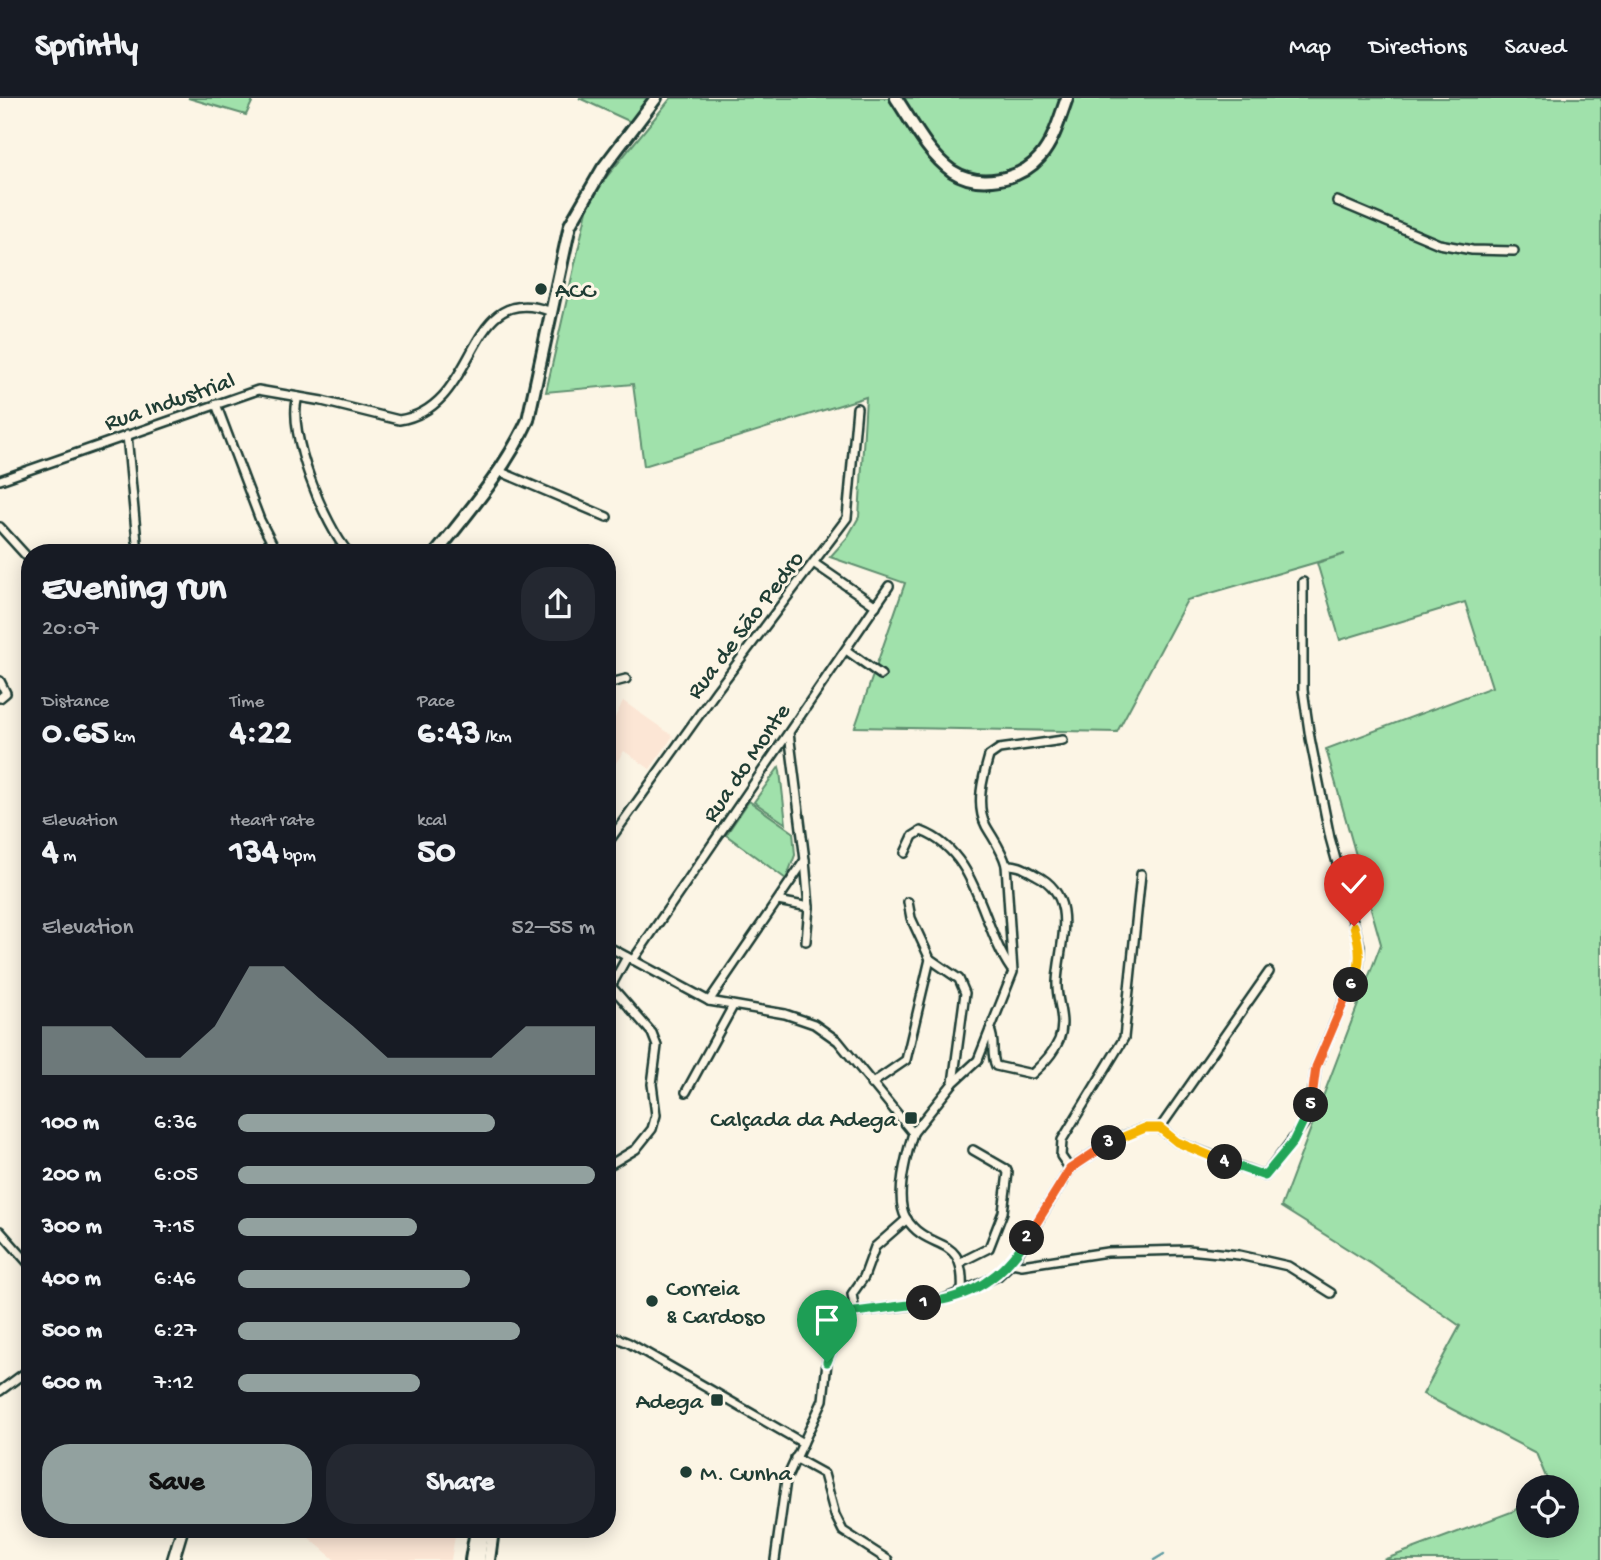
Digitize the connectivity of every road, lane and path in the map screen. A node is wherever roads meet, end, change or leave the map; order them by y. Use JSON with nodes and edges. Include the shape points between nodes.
{"nodes":[{"id":1,"x":656,"y":98,"type":"edge"},
{"id":2,"x":896,"y":98,"type":"edge"},
{"id":3,"x":1067,"y":98,"type":"edge"},
{"id":4,"x":1337,"y":201,"type":"dead end"},
{"id":5,"x":1514,"y":251,"type":"dead end"},
{"id":6,"x":549,"y":311,"type":"junction"},
{"id":7,"x":298,"y":397,"type":"junction"},
{"id":8,"x":216,"y":404,"type":"junction"},
{"id":9,"x":857,"y":408,"type":"dead end"},
{"id":10,"x":127,"y":435,"type":"junction"},
{"id":11,"x":501,"y":472,"type":"junction"},
{"id":12,"x":0,"y":480,"type":"edge"},
{"id":13,"x":607,"y":517,"type":"dead end"},
{"id":14,"x":0,"y":527,"type":"edge"},
{"id":15,"x":137,"y":544,"type":"edge"},
{"id":16,"x":272,"y":544,"type":"edge"},
{"id":17,"x":341,"y":544,"type":"edge"},
{"id":18,"x":443,"y":544,"type":"edge"},
{"id":19,"x":21,"y":550,"type":"edge"},
{"id":20,"x":815,"y":564,"type":"junction"},
{"id":21,"x":1303,"y":582,"type":"dead end"},
{"id":22,"x":889,"y":586,"type":"dead end"},
{"id":23,"x":876,"y":606,"type":"junction"},
{"id":24,"x":846,"y":650,"type":"junction"},
{"id":25,"x":881,"y":675,"type":"dead end"},
{"id":26,"x":626,"y":679,"type":"dead end"},
{"id":27,"x":0,"y":681,"type":"edge"},
{"id":28,"x":616,"y":682,"type":"edge"},
{"id":29,"x":0,"y":698,"type":"edge"},
{"id":30,"x":789,"y":733,"type":"junction"},
{"id":31,"x":1063,"y":740,"type":"dead end"},
{"id":32,"x":616,"y":832,"type":"edge"},
{"id":33,"x":905,"y":853,"type":"dead end"},
{"id":34,"x":805,"y":860,"type":"junction"},
{"id":35,"x":1006,"y":866,"type":"junction"},
{"id":36,"x":1141,"y":874,"type":"dead end"},
{"id":37,"x":778,"y":901,"type":"junction"},
{"id":38,"x":908,"y":902,"type":"dead end"},
{"id":39,"x":809,"y":907,"type":"junction"},
{"id":40,"x":806,"y":941,"type":"dead end"},
{"id":41,"x":616,"y":951,"type":"edge"},
{"id":42,"x":630,"y":958,"type":"junction"},
{"id":43,"x":930,"y":958,"type":"junction"},
{"id":44,"x":1013,"y":972,"type":"junction"},
{"id":45,"x":1269,"y":972,"type":"dead end"},
{"id":46,"x":616,"y":979,"type":"edge"},
{"id":47,"x":616,"y":992,"type":"edge"},
{"id":48,"x":709,"y":1001,"type":"junction"},
{"id":49,"x":733,"y":1006,"type":"junction"},
{"id":50,"x":990,"y":1030,"type":"junction"},
{"id":51,"x":953,"y":1083,"type":"junction"},
{"id":52,"x":872,"y":1084,"type":"junction"},
{"id":53,"x":686,"y":1092,"type":"dead end"},
{"id":54,"x":1160,"y":1128,"type":"junction"},
{"id":55,"x":914,"y":1133,"type":"junction"},
{"id":56,"x":973,"y":1150,"type":"dead end"},
{"id":57,"x":616,"y":1161,"type":"edge"},
{"id":58,"x":1070,"y":1169,"type":"junction"},
{"id":59,"x":907,"y":1219,"type":"junction"},
{"id":60,"x":0,"y":1231,"type":"edge"},
{"id":61,"x":21,"y":1255,"type":"edge"},
{"id":62,"x":961,"y":1262,"type":"junction"},
{"id":63,"x":1012,"y":1263,"type":"junction"},
{"id":64,"x":962,"y":1293,"type":"junction"},
{"id":65,"x":1331,"y":1293,"type":"dead end"},
{"id":66,"x":855,"y":1312,"type":"junction"},
{"id":67,"x":616,"y":1338,"type":"edge"},
{"id":68,"x":21,"y":1376,"type":"edge"},
{"id":69,"x":0,"y":1391,"type":"edge"},
{"id":70,"x":803,"y":1443,"type":"junction"},
{"id":71,"x":795,"y":1458,"type":"junction"},
{"id":72,"x":180,"y":1538,"type":"edge"},
{"id":73,"x":475,"y":1538,"type":"edge"},
{"id":74,"x":482,"y":1538,"type":"edge"},
{"id":75,"x":492,"y":1538,"type":"edge"},
{"id":76,"x":498,"y":1538,"type":"edge"},
{"id":77,"x":173,"y":1560,"type":"edge"},
{"id":78,"x":471,"y":1560,"type":"edge"},
{"id":79,"x":479,"y":1560,"type":"edge"},
{"id":80,"x":489,"y":1560,"type":"edge"},
{"id":81,"x":496,"y":1560,"type":"edge"},
{"id":82,"x":775,"y":1560,"type":"edge"},
{"id":83,"x":888,"y":1560,"type":"edge"}],
"edges":[{"from":1,"to":6,"type":"main road","via":[[580,204]]},
{"from":2,"to":3,"type":"main road","via":[[935,155],[974,182],[998,180],[1040,158]]},
{"from":4,"to":5,"type":"street","via":[[1439,244]]},
{"from":6,"to":7,"type":"street","name":"Rua Industrial","via":[[511,305],[496,314],[448,392],[427,410],[406,419]]},
{"from":6,"to":11,"type":"main road","via":[[528,420]]},
{"from":7,"to":8,"type":"street","name":"Rua Industrial","via":[[258,390]]},
{"from":7,"to":17,"type":"street","via":[[295,417],[310,474]]},
{"from":8,"to":10,"type":"street","name":"Rua Industrial"},
{"from":8,"to":16,"type":"street"},
{"from":9,"to":20,"type":"street","name":"Rua de São Pedro","via":[[847,519]]},
{"from":10,"to":12,"type":"street","name":"Rua Industrial"},
{"from":10,"to":15,"type":"street"},
{"from":11,"to":13,"type":"street"},
{"from":11,"to":18,"type":"main road"},
{"from":14,"to":19,"type":"street"},
{"from":20,"to":23,"type":"street"},
{"from":20,"to":32,"type":"street","name":"Rua de São Pedro"},
{"from":21,"to":54,"type":"street","via":[[1303,690],[1310,738],[1330,838],[1360,946],[1359,965],[1316,1067],[1311,1108],[1293,1142],[1265,1176],[1188,1147]]},
{"from":22,"to":23,"type":"street","name":"Rua do Monte"},
{"from":23,"to":24,"type":"street","name":"Rua do Monte"},
{"from":24,"to":25,"type":"street"},
{"from":24,"to":30,"type":"street","name":"Rua do Monte"},
{"from":26,"to":28,"type":"street"},
{"from":27,"to":29,"type":"street","via":[[6,693]]},
{"from":30,"to":34,"type":"street"},
{"from":30,"to":42,"type":"street","name":"Rua do Monte"},
{"from":31,"to":35,"type":"street","via":[[999,749],[989,756],[981,800],[984,823]]},
{"from":33,"to":44,"type":"street","via":[[913,836],[921,831],[935,836],[958,858]]},
{"from":34,"to":37,"type":"street"},
{"from":34,"to":39,"type":"street"},
{"from":35,"to":44,"type":"street"},
{"from":35,"to":50,"type":"street","via":[[1016,864],[1047,880],[1065,910],[1056,985],[1063,1016],[1051,1055],[1032,1074],[996,1066]]},
{"from":36,"to":58,"type":"street","via":[[1125,1038],[1062,1140],[1061,1156]]},
{"from":37,"to":39,"type":"street"},
{"from":37,"to":48,"type":"street"},
{"from":38,"to":43,"type":"street"},
{"from":39,"to":40,"type":"street"},
{"from":41,"to":42,"type":"street"},
{"from":42,"to":46,"type":"street","name":"Rua do Monte"},
{"from":42,"to":48,"type":"street"},
{"from":43,"to":51,"type":"street","via":[[959,979],[965,993]]},
{"from":43,"to":52,"type":"street","via":[[906,1060]]},
{"from":44,"to":50,"type":"street"},
{"from":45,"to":54,"type":"street"},
{"from":47,"to":57,"type":"street","name":"Rua do Monte","via":[[652,1033],[657,1046],[652,1129],[636,1149]]},
{"from":48,"to":49,"type":"street"},
{"from":49,"to":52,"type":"street","via":[[814,1024],[838,1041]]},
{"from":49,"to":53,"type":"street"},
{"from":50,"to":51,"type":"street","via":[[978,1060]]},
{"from":51,"to":55,"type":"street"},
{"from":52,"to":55,"type":"street"},
{"from":54,"to":58,"type":"street","via":[[1145,1128],[1114,1140]]},
{"from":55,"to":59,"type":"street","via":[[902,1182]]},
{"from":56,"to":62,"type":"street","via":[[1008,1173],[1003,1212],[989,1248]]},
{"from":58,"to":63,"type":"street"},
{"from":59,"to":62,"type":"street"},
{"from":59,"to":66,"type":"street","via":[[870,1255],[864,1277],[852,1294]]},
{"from":60,"to":61,"type":"street"},
{"from":62,"to":64,"type":"street"},
{"from":63,"to":64,"type":"street","via":[[998,1276]]},
{"from":63,"to":65,"type":"street","via":[[1143,1249],[1239,1255],[1288,1266]]},
{"from":64,"to":66,"type":"street","via":[[937,1302]]},
{"from":66,"to":70,"type":"street","via":[[842,1324],[827,1362],[824,1400]]},
{"from":67,"to":70,"type":"street"},
{"from":68,"to":69,"type":"street"},
{"from":70,"to":71,"type":"street"},
{"from":71,"to":82,"type":"street","via":[[786,1480]]},
{"from":71,"to":83,"type":"street","via":[[824,1474],[842,1531]]},
{"from":72,"to":77,"type":"main road"},
{"from":73,"to":78,"type":"main road"},
{"from":74,"to":79,"type":"main road"},
{"from":75,"to":80,"type":"main road"},
{"from":76,"to":81,"type":"main road"}]}
